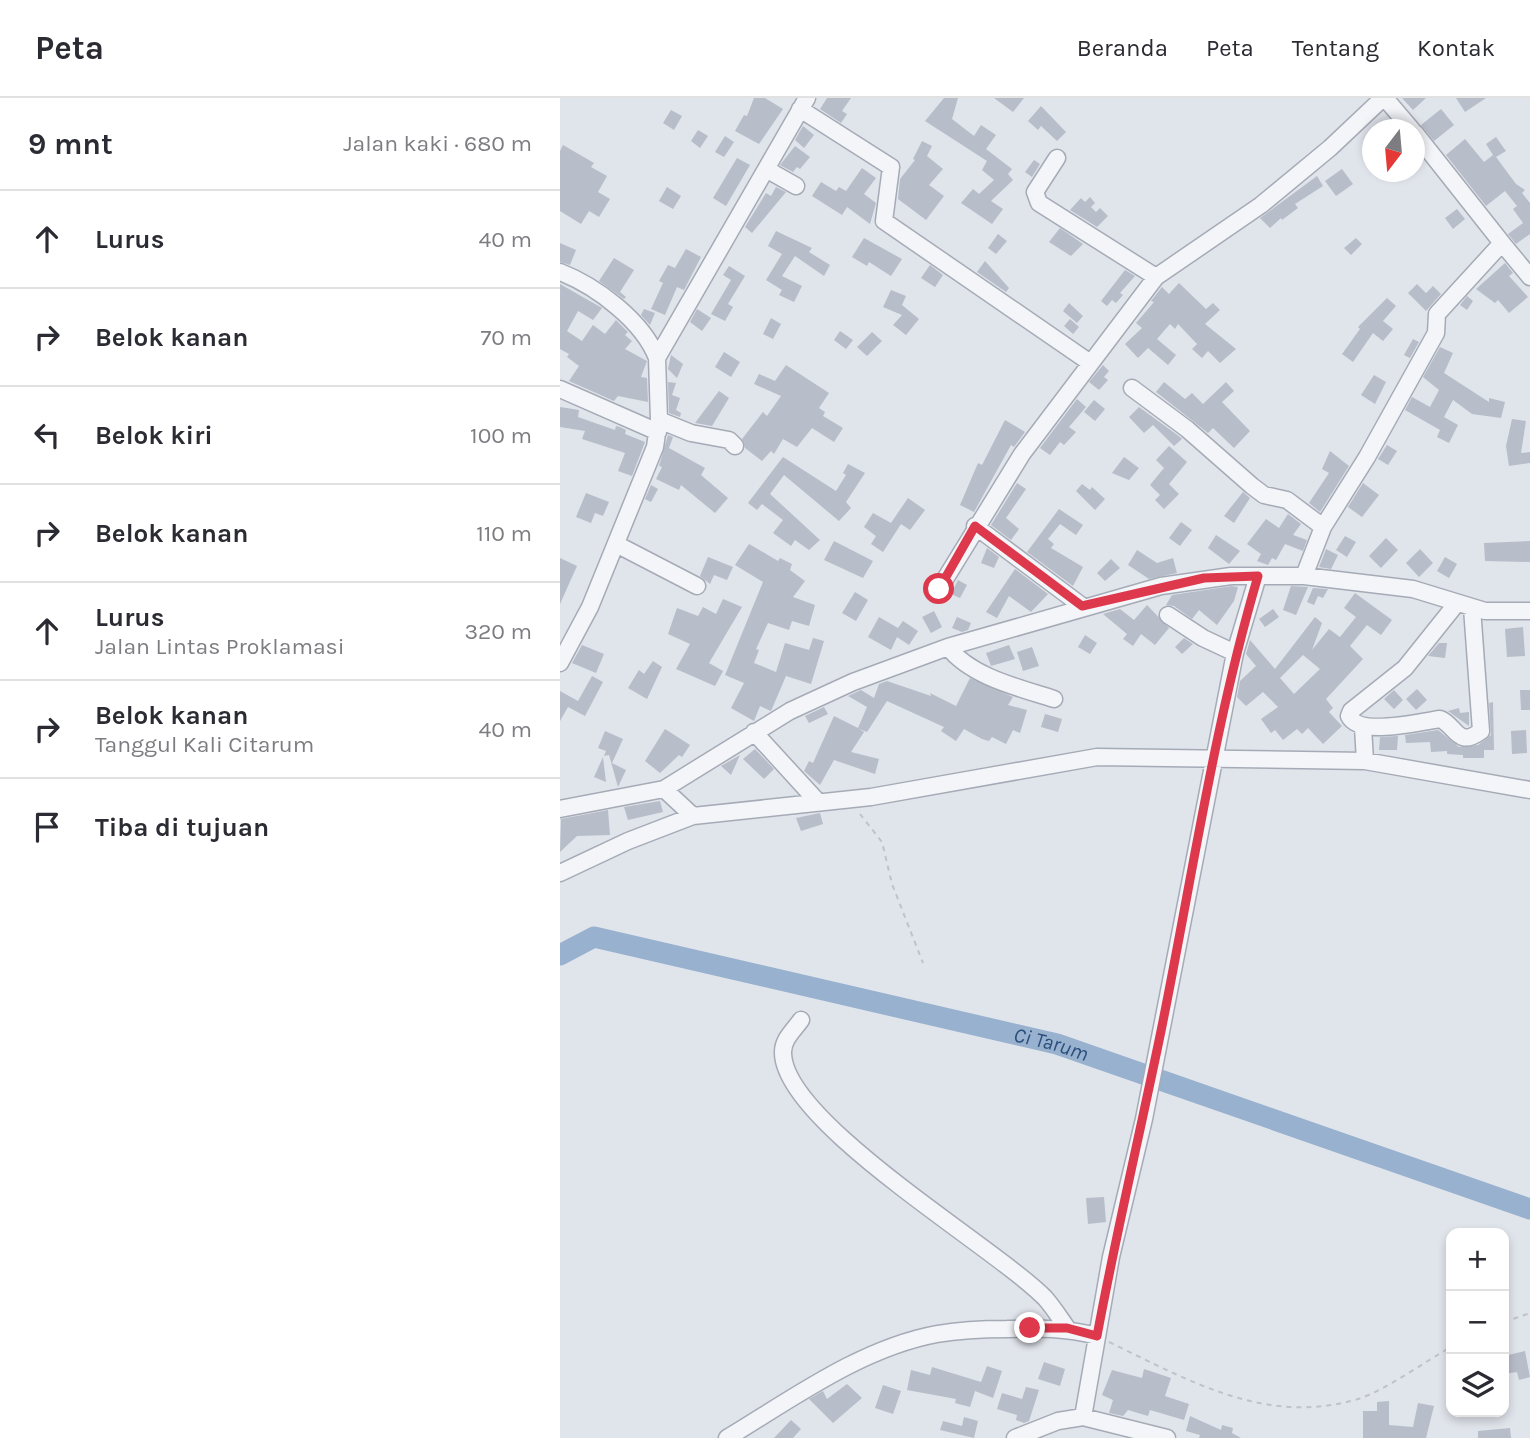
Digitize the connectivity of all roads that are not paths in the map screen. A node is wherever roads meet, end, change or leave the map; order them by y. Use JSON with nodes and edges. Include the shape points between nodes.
{"nodes":[{"id":1,"x":1384,"y":98,"type":"edge"},
{"id":2,"x":803,"y":103,"type":"edge"},
{"id":3,"x":1402,"y":119,"type":"edge"},
{"id":4,"x":1425,"y":146,"type":"edge"},
{"id":5,"x":1057,"y":158,"type":"dead end"},
{"id":6,"x":766,"y":169,"type":"junction"},
{"id":7,"x":796,"y":187,"type":"dead end"},
{"id":8,"x":1502,"y":243,"type":"junction"},
{"id":9,"x":560,"y":272,"type":"edge"},
{"id":10,"x":1156,"y":277,"type":"junction"},
{"id":11,"x":1530,"y":277,"type":"edge"},
{"id":12,"x":657,"y":358,"type":"junction"},
{"id":13,"x":1089,"y":362,"type":"junction"},
{"id":14,"x":1132,"y":388,"type":"dead end"},
{"id":15,"x":560,"y":389,"type":"edge"},
{"id":16,"x":659,"y":426,"type":"junction"},
{"id":17,"x":735,"y":446,"type":"dead end"},
{"id":18,"x":975,"y":526,"type":"junction"},
{"id":19,"x":1323,"y":527,"type":"junction"},
{"id":20,"x":616,"y":544,"type":"junction"},
{"id":21,"x":1258,"y":576,"type":"junction"},
{"id":22,"x":1304,"y":576,"type":"junction"},
{"id":23,"x":697,"y":586,"type":"dead end"},
{"id":24,"x":939,"y":589,"type":"dead end"},
{"id":25,"x":1082,"y":606,"type":"junction"},
{"id":26,"x":1464,"y":606,"type":"junction"},
{"id":27,"x":1530,"y":611,"type":"edge"},
{"id":28,"x":1168,"y":615,"type":"dead end"},
{"id":29,"x":948,"y":646,"type":"junction"},
{"id":30,"x":1235,"y":653,"type":"junction"},
{"id":31,"x":560,"y":663,"type":"edge"},
{"id":32,"x":1054,"y":699,"type":"dead end"},
{"id":33,"x":1363,"y":727,"type":"junction"},
{"id":34,"x":754,"y":732,"type":"junction"},
{"id":35,"x":1213,"y":761,"type":"junction"},
{"id":36,"x":1365,"y":761,"type":"junction"},
{"id":37,"x":664,"y":789,"type":"junction"},
{"id":38,"x":1530,"y":790,"type":"edge"},
{"id":39,"x":818,"y":802,"type":"junction"},
{"id":40,"x":560,"y":809,"type":"edge"},
{"id":41,"x":693,"y":816,"type":"junction"},
{"id":42,"x":560,"y":873,"type":"edge"},
{"id":43,"x":801,"y":1020,"type":"dead end"},
{"id":44,"x":1067,"y":1328,"type":"junction"},
{"id":45,"x":1097,"y":1336,"type":"junction"},
{"id":46,"x":1087,"y":1418,"type":"junction"},
{"id":47,"x":727,"y":1438,"type":"edge"},
{"id":48,"x":1015,"y":1438,"type":"edge"},
{"id":49,"x":1167,"y":1438,"type":"edge"}],
"edges":[{"from":1,"to":3,"type":"street"},
{"from":1,"to":10,"type":"street","via":[[1261,205]]},
{"from":2,"to":6,"type":"street"},
{"from":2,"to":13,"type":"street","via":[[891,167],[884,221]]},
{"from":4,"to":8,"type":"street"},
{"from":5,"to":10,"type":"street","via":[[1035,192],[1039,203]]},
{"from":6,"to":7,"type":"street"},
{"from":6,"to":12,"type":"street"},
{"from":8,"to":11,"type":"street"},
{"from":8,"to":19,"type":"street","via":[[1438,312],[1436,333]]},
{"from":9,"to":12,"type":"street","via":[[604,298],[636,326]]},
{"from":10,"to":13,"type":"street","via":[[1110,342]]},
{"from":12,"to":16,"type":"street"},
{"from":13,"to":18,"type":"street"},
{"from":14,"to":19,"type":"street","via":[[1264,495],[1287,500]]},
{"from":15,"to":16,"type":"street"},
{"from":16,"to":17,"type":"street","via":[[729,440]]},
{"from":16,"to":20,"type":"street","via":[[648,470]]},
{"from":18,"to":24,"type":"street"},
{"from":18,"to":25,"type":"street"},
{"from":19,"to":22,"type":"street"},
{"from":20,"to":23,"type":"street"},
{"from":20,"to":31,"type":"street"},
{"from":21,"to":22,"type":"street"},
{"from":21,"to":25,"type":"street","via":[[1204,578]]},
{"from":21,"to":30,"type":"street"},
{"from":22,"to":26,"type":"street","via":[[1413,589]]},
{"from":25,"to":29,"type":"street"},
{"from":26,"to":27,"type":"street"},
{"from":26,"to":33,"type":"street","via":[[1405,668],[1350,712],[1351,720]]},
{"from":26,"to":33,"type":"street","via":[[1481,731],[1458,736],[1440,719]]},
{"from":28,"to":30,"type":"street"},
{"from":29,"to":32,"type":"street","via":[[966,663]]},
{"from":29,"to":34,"type":"street","via":[[824,695]]},
{"from":30,"to":35,"type":"street"},
{"from":33,"to":36,"type":"street"},
{"from":34,"to":37,"type":"street"},
{"from":34,"to":39,"type":"street"},
{"from":35,"to":36,"type":"street","via":[[1234,757]]},
{"from":35,"to":39,"type":"street","via":[[1073,759],[963,783]]},
{"from":35,"to":45,"type":"street"},
{"from":36,"to":38,"type":"street"},
{"from":37,"to":40,"type":"street"},
{"from":37,"to":41,"type":"street"},
{"from":39,"to":41,"type":"street"},
{"from":41,"to":42,"type":"street"},
{"from":43,"to":44,"type":"street","via":[[783,1054],[801,1094],[851,1145],[1045,1298]]},
{"from":44,"to":45,"type":"street"},
{"from":44,"to":47,"type":"street","via":[[970,1330],[909,1341],[845,1368]]},
{"from":45,"to":46,"type":"street"},
{"from":46,"to":48,"type":"street","via":[[1058,1421]]},
{"from":46,"to":49,"type":"street"}]}
